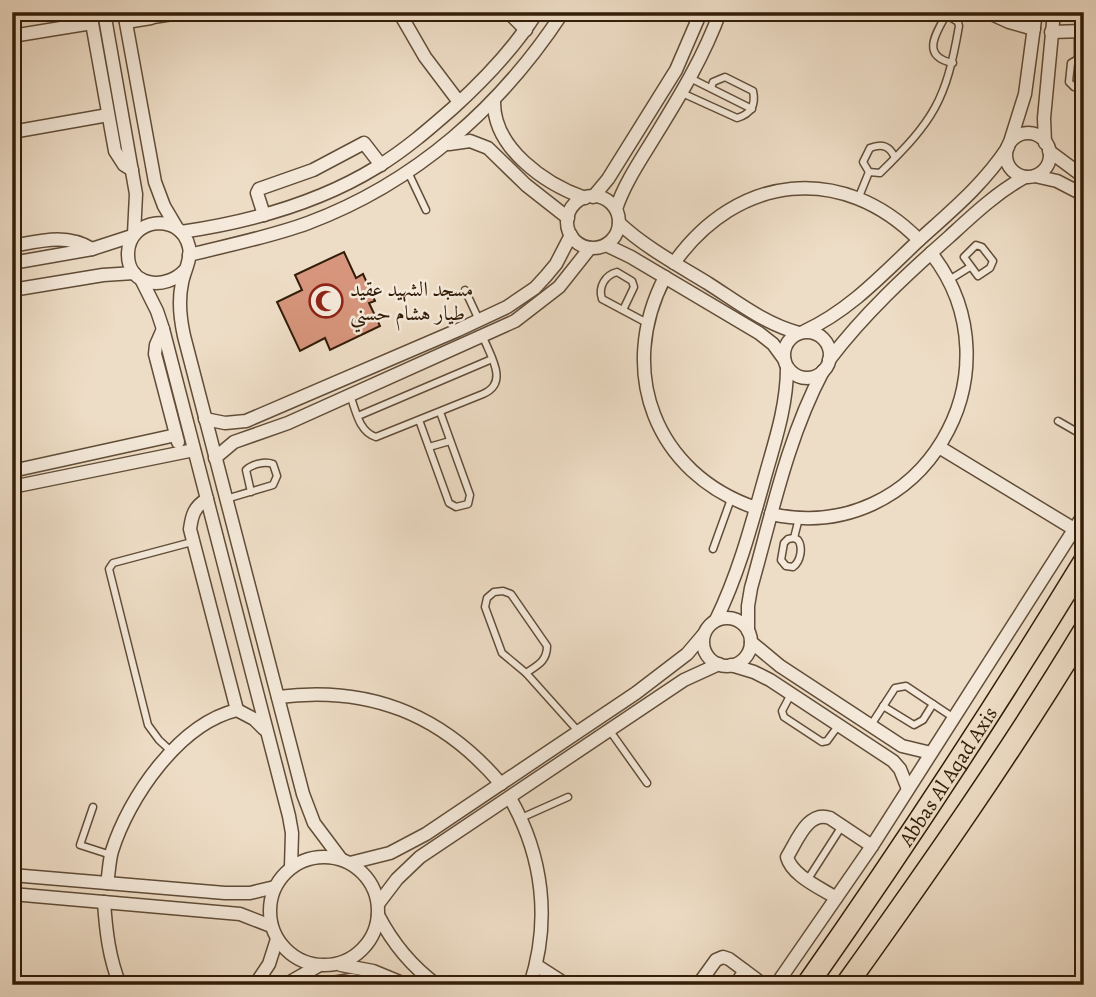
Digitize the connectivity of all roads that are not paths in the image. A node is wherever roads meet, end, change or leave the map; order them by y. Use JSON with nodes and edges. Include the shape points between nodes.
{"nodes":[{"id":1,"x":104,"y":12,"type":"edge"},
{"id":2,"x":185,"y":12,"type":"edge"},
{"id":3,"x":399,"y":12,"type":"edge"},
{"id":4,"x":508,"y":12,"type":"edge"},
{"id":5,"x":537,"y":12,"type":"edge"},
{"id":6,"x":563,"y":12,"type":"edge"},
{"id":7,"x":701,"y":12,"type":"edge"},
{"id":8,"x":720,"y":12,"type":"edge"},
{"id":9,"x":987,"y":12,"type":"edge"},
{"id":10,"x":1037,"y":12,"type":"edge"},
{"id":11,"x":1054,"y":12,"type":"edge"},
{"id":12,"x":153,"y":15,"type":"edge"},
{"id":13,"x":956,"y":15,"type":"edge"},
{"id":14,"x":91,"y":17,"type":"edge"},
{"id":15,"x":125,"y":17,"type":"edge"},
{"id":16,"x":1034,"y":29,"type":"junction"},
{"id":17,"x":527,"y":30,"type":"junction"},
{"id":18,"x":1052,"y":32,"type":"junction"},
{"id":19,"x":1081,"y":32,"type":"edge"},
{"id":20,"x":12,"y":36,"type":"edge"},
{"id":21,"x":1081,"y":60,"type":"edge"},
{"id":22,"x":953,"y":63,"type":"junction"},
{"id":23,"x":690,"y":78,"type":"junction"},
{"id":24,"x":1084,"y":86,"type":"edge"},
{"id":25,"x":711,"y":88,"type":"junction"},
{"id":26,"x":682,"y":93,"type":"junction"},
{"id":27,"x":494,"y":101,"type":"junction"},
{"id":28,"x":459,"y":102,"type":"junction"},
{"id":29,"x":752,"y":109,"type":"junction"},
{"id":30,"x":108,"y":115,"type":"junction"},
{"id":31,"x":12,"y":132,"type":"edge"},
{"id":32,"x":1009,"y":145,"type":"junction"},
{"id":33,"x":1047,"y":147,"type":"junction"},
{"id":34,"x":443,"y":148,"type":"junction"},
{"id":35,"x":895,"y":158,"type":"junction"},
{"id":36,"x":381,"y":165,"type":"junction"},
{"id":37,"x":132,"y":170,"type":"junction"},
{"id":38,"x":408,"y":172,"type":"junction"},
{"id":39,"x":869,"y":172,"type":"junction"},
{"id":40,"x":1030,"y":176,"type":"junction"},
{"id":41,"x":1084,"y":177,"type":"edge"},
{"id":42,"x":1084,"y":195,"type":"edge"},
{"id":43,"x":589,"y":197,"type":"junction"},
{"id":44,"x":859,"y":199,"type":"junction"},
{"id":45,"x":616,"y":209,"type":"junction"},
{"id":46,"x":426,"y":210,"type":"dead end"},
{"id":47,"x":264,"y":215,"type":"junction"},
{"id":48,"x":568,"y":218,"type":"junction"},
{"id":49,"x":619,"y":223,"type":"junction"},
{"id":50,"x":179,"y":230,"type":"junction"},
{"id":51,"x":133,"y":235,"type":"junction"},
{"id":52,"x":570,"y":235,"type":"junction"},
{"id":53,"x":919,"y":240,"type":"junction"},
{"id":54,"x":606,"y":245,"type":"junction"},
{"id":55,"x":12,"y":246,"type":"edge"},
{"id":56,"x":590,"y":248,"type":"junction"},
{"id":57,"x":92,"y":249,"type":"junction"},
{"id":58,"x":931,"y":253,"type":"junction"},
{"id":59,"x":190,"y":255,"type":"junction"},
{"id":60,"x":674,"y":262,"type":"junction"},
{"id":61,"x":12,"y":263,"type":"edge"},
{"id":62,"x":970,"y":267,"type":"junction"},
{"id":63,"x":185,"y":270,"type":"junction"},
{"id":64,"x":137,"y":276,"type":"junction"},
{"id":65,"x":665,"y":277,"type":"junction"},
{"id":66,"x":948,"y":280,"type":"junction"},
{"id":67,"x":12,"y":290,"type":"edge"},
{"id":68,"x":465,"y":290,"type":"dead end"},
{"id":69,"x":623,"y":310,"type":"junction"},
{"id":70,"x":479,"y":321,"type":"junction"},
{"id":71,"x":647,"y":323,"type":"junction"},
{"id":72,"x":163,"y":329,"type":"junction"},
{"id":73,"x":802,"y":332,"type":"junction"},
{"id":74,"x":483,"y":337,"type":"junction"},
{"id":75,"x":492,"y":359,"type":"junction"},
{"id":76,"x":786,"y":363,"type":"junction"},
{"id":77,"x":826,"y":366,"type":"junction"},
{"id":78,"x":350,"y":395,"type":"junction"},
{"id":79,"x":440,"y":412,"type":"junction"},
{"id":80,"x":358,"y":416,"type":"junction"},
{"id":81,"x":205,"y":419,"type":"junction"},
{"id":82,"x":419,"y":420,"type":"junction"},
{"id":83,"x":1058,"y":421,"type":"dead end"},
{"id":84,"x":176,"y":435,"type":"junction"},
{"id":85,"x":1084,"y":436,"type":"edge"},
{"id":86,"x":450,"y":441,"type":"junction"},
{"id":87,"x":429,"y":447,"type":"junction"},
{"id":88,"x":939,"y":447,"type":"junction"},
{"id":89,"x":194,"y":450,"type":"junction"},
{"id":90,"x":180,"y":453,"type":"junction"},
{"id":91,"x":215,"y":458,"type":"junction"},
{"id":92,"x":12,"y":471,"type":"edge"},
{"id":93,"x":12,"y":488,"type":"edge"},
{"id":94,"x":251,"y":492,"type":"junction"},
{"id":95,"x":207,"y":499,"type":"junction"},
{"id":96,"x":226,"y":499,"type":"junction"},
{"id":97,"x":731,"y":499,"type":"junction"},
{"id":98,"x":757,"y":508,"type":"junction"},
{"id":99,"x":771,"y":514,"type":"junction"},
{"id":100,"x":1084,"y":514,"type":"edge"},
{"id":101,"x":799,"y":518,"type":"junction"},
{"id":102,"x":1074,"y":529,"type":"junction"},
{"id":103,"x":794,"y":538,"type":"junction"},
{"id":104,"x":192,"y":542,"type":"junction"},
{"id":105,"x":713,"y":549,"type":"dead end"},
{"id":106,"x":1084,"y":562,"type":"edge"},
{"id":107,"x":716,"y":620,"type":"junction"},
{"id":108,"x":1084,"y":631,"type":"edge"},
{"id":109,"x":704,"y":634,"type":"junction"},
{"id":110,"x":750,"y":636,"type":"junction"},
{"id":111,"x":1025,"y":659,"type":"junction"},
{"id":112,"x":725,"y":665,"type":"junction"},
{"id":113,"x":1060,"y":671,"type":"junction"},
{"id":114,"x":526,"y":673,"type":"junction"},
{"id":115,"x":1003,"y":692,"type":"junction"},
{"id":116,"x":791,"y":694,"type":"junction"},
{"id":117,"x":278,"y":696,"type":"junction"},
{"id":118,"x":933,"y":704,"type":"junction"},
{"id":119,"x":883,"y":706,"type":"junction"},
{"id":120,"x":1036,"y":706,"type":"junction"},
{"id":121,"x":237,"y":710,"type":"junction"},
{"id":122,"x":954,"y":718,"type":"junction"},
{"id":123,"x":839,"y":725,"type":"junction"},
{"id":124,"x":870,"y":725,"type":"junction"},
{"id":125,"x":609,"y":730,"type":"junction"},
{"id":126,"x":578,"y":732,"type":"junction"},
{"id":127,"x":268,"y":733,"type":"junction"},
{"id":128,"x":172,"y":752,"type":"junction"},
{"id":129,"x":931,"y":754,"type":"junction"},
{"id":130,"x":647,"y":783,"type":"dead end"},
{"id":131,"x":501,"y":784,"type":"junction"},
{"id":132,"x":908,"y":789,"type":"junction"},
{"id":133,"x":568,"y":797,"type":"dead end"},
{"id":134,"x":510,"y":798,"type":"junction"},
{"id":135,"x":93,"y":807,"type":"dead end"},
{"id":136,"x":521,"y":818,"type":"junction"},
{"id":137,"x":842,"y":826,"type":"junction"},
{"id":138,"x":872,"y":846,"type":"junction"},
{"id":139,"x":111,"y":855,"type":"junction"},
{"id":140,"x":345,"y":861,"type":"junction"},
{"id":141,"x":291,"y":867,"type":"junction"},
{"id":142,"x":12,"y":875,"type":"edge"},
{"id":143,"x":808,"y":879,"type":"junction"},
{"id":144,"x":107,"y":883,"type":"junction"},
{"id":145,"x":275,"y":887,"type":"junction"},
{"id":146,"x":12,"y":894,"type":"edge"},
{"id":147,"x":836,"y":898,"type":"junction"},
{"id":148,"x":104,"y":902,"type":"junction"},
{"id":149,"x":378,"y":909,"type":"junction"},
{"id":150,"x":271,"y":926,"type":"junction"},
{"id":151,"x":277,"y":939,"type":"junction"},
{"id":152,"x":337,"y":964,"type":"junction"},
{"id":153,"x":536,"y":965,"type":"junction"},
{"id":154,"x":318,"y":966,"type":"junction"},
{"id":155,"x":745,"y":971,"type":"junction"},
{"id":156,"x":120,"y":985,"type":"edge"},
{"id":157,"x":255,"y":985,"type":"edge"},
{"id":158,"x":285,"y":985,"type":"edge"},
{"id":159,"x":321,"y":985,"type":"edge"},
{"id":160,"x":380,"y":985,"type":"edge"},
{"id":161,"x":407,"y":985,"type":"edge"},
{"id":162,"x":438,"y":985,"type":"edge"},
{"id":163,"x":530,"y":985,"type":"edge"},
{"id":164,"x":567,"y":985,"type":"edge"},
{"id":165,"x":698,"y":985,"type":"edge"},
{"id":166,"x":735,"y":985,"type":"edge"},
{"id":167,"x":764,"y":985,"type":"edge"},
{"id":168,"x":776,"y":985,"type":"edge"},
{"id":169,"x":807,"y":985,"type":"edge"},
{"id":170,"x":846,"y":985,"type":"edge"}],
"edges":[{"from":1,"to":37,"type":"street"},
{"from":2,"to":12,"type":"street"},
{"from":3,"to":28,"type":"street"},
{"from":4,"to":17,"type":"street"},
{"from":5,"to":17,"type":"street"},
{"from":6,"to":27,"type":"street"},
{"from":7,"to":43,"type":"street","via":[[676,71],[608,179]]},
{"from":8,"to":23,"type":"street"},
{"from":9,"to":16,"type":"street"},
{"from":10,"to":16,"type":"street"},
{"from":11,"to":18,"type":"street"},
{"from":12,"to":15,"type":"street"},
{"from":13,"to":22,"type":"lane","via":[[959,26]]},
{"from":13,"to":22,"type":"lane","via":[[945,18],[932,44],[935,54]]},
{"from":14,"to":20,"type":"street"},
{"from":14,"to":30,"type":"street"},
{"from":15,"to":50,"type":"street","via":[[155,182]]},
{"from":16,"to":32,"type":"street","via":[[1025,94]]},
{"from":17,"to":28,"type":"street"},
{"from":18,"to":19,"type":"street"},
{"from":18,"to":33,"type":"street","via":[[1044,118]]},
{"from":19,"to":21,"type":"lane"},
{"from":21,"to":24,"type":"lane","via":[[1069,66],[1069,82],[1074,87]]},
{"from":22,"to":35,"type":"lane","via":[[934,112]]},
{"from":23,"to":25,"type":"lane"},
{"from":23,"to":26,"type":"street"},
{"from":25,"to":29,"type":"lane"},
{"from":25,"to":29,"type":"lane","via":[[725,77],[753,91]]},
{"from":26,"to":29,"type":"lane","via":[[737,118]]},
{"from":26,"to":45,"type":"street","via":[[624,187]]},
{"from":27,"to":34,"type":"street"},
{"from":27,"to":43,"type":"street","via":[[498,126],[517,152],[547,180]]},
{"from":28,"to":36,"type":"street"},
{"from":30,"to":31,"type":"street"},
{"from":30,"to":37,"type":"street","via":[[115,151]]},
{"from":32,"to":33,"type":"street","via":[[1028,133],[1041,138]]},
{"from":32,"to":40,"type":"street","via":[[1008,164],[1015,173]]},
{"from":32,"to":53,"type":"street","via":[[982,182]]},
{"from":33,"to":40,"type":"street","via":[[1045,169]]},
{"from":33,"to":41,"type":"street"},
{"from":34,"to":38,"type":"street"},
{"from":34,"to":48,"type":"street","via":[[463,141],[483,145]]},
{"from":35,"to":39,"type":"lane","via":[[880,173]]},
{"from":35,"to":39,"type":"lane","via":[[885,146],[870,148],[863,162]]},
{"from":36,"to":47,"type":"street","via":[[313,200]]},
{"from":36,"to":47,"type":"street","via":[[363,143],[313,170],[259,189]]},
{"from":37,"to":51,"type":"street","via":[[136,194]]},
{"from":38,"to":46,"type":"lane"},
{"from":38,"to":59,"type":"street","via":[[308,223]]},
{"from":39,"to":44,"type":"lane"},
{"from":40,"to":42,"type":"street","via":[[1057,181]]},
{"from":40,"to":58,"type":"street","via":[[995,196]]},
{"from":43,"to":45,"type":"street","via":[[607,200]]},
{"from":43,"to":48,"type":"street","via":[[575,204]]},
{"from":44,"to":53,"type":"street","via":[[888,213]]},
{"from":44,"to":60,"type":"street","via":[[811,189],[752,198],[702,228]]},
{"from":45,"to":49,"type":"street"},
{"from":47,"to":50,"type":"street"},
{"from":48,"to":52,"type":"street"},
{"from":49,"to":54,"type":"street","via":[[616,236]]},
{"from":49,"to":60,"type":"street"},
{"from":50,"to":51,"type":"street","via":[[158,222]]},
{"from":50,"to":59,"type":"street"},
{"from":51,"to":57,"type":"street"},
{"from":51,"to":64,"type":"street","via":[[127,251]]},
{"from":52,"to":56,"type":"street"},
{"from":52,"to":70,"type":"street","via":[[556,264],[535,288]]},
{"from":53,"to":73,"type":"street","via":[[854,302]]},
{"from":54,"to":56,"type":"street"},
{"from":54,"to":65,"type":"street"},
{"from":55,"to":57,"type":"street","via":[[64,239]]},
{"from":56,"to":74,"type":"street","via":[[547,298]]},
{"from":57,"to":61,"type":"street"},
{"from":58,"to":66,"type":"street"},
{"from":58,"to":77,"type":"street","via":[[865,316]]},
{"from":59,"to":63,"type":"street"},
{"from":60,"to":73,"type":"street","via":[[774,324]]},
{"from":62,"to":62,"type":"lane","via":[[964,257],[976,245],[993,261],[978,276]]},
{"from":62,"to":66,"type":"lane"},
{"from":63,"to":64,"type":"street","via":[[160,284]]},
{"from":63,"to":81,"type":"street","via":[[180,320]]},
{"from":64,"to":67,"type":"street","via":[[103,275]]},
{"from":64,"to":72,"type":"street"},
{"from":65,"to":71,"type":"street"},
{"from":65,"to":76,"type":"street","via":[[766,338]]},
{"from":66,"to":88,"type":"street","via":[[965,327],[967,361],[958,409]]},
{"from":68,"to":70,"type":"lane"},
{"from":69,"to":69,"type":"lane","via":[[600,294],[607,276],[617,272],[634,287]]},
{"from":69,"to":71,"type":"lane"},
{"from":70,"to":81,"type":"street","via":[[246,421]]},
{"from":71,"to":97,"type":"street","via":[[643,368],[656,421],[687,467]]},
{"from":72,"to":84,"type":"street","via":[[155,355]]},
{"from":72,"to":89,"type":"street"},
{"from":73,"to":76,"type":"street","via":[[788,340]]},
{"from":73,"to":77,"type":"street","via":[[824,339],[830,353]]},
{"from":74,"to":75,"type":"lane"},
{"from":74,"to":78,"type":"street"},
{"from":75,"to":79,"type":"lane","via":[[498,373],[491,390]]},
{"from":75,"to":80,"type":"lane"},
{"from":76,"to":77,"type":"street","via":[[802,377],[813,377]]},
{"from":76,"to":98,"type":"street","via":[[783,412]]},
{"from":77,"to":99,"type":"street","via":[[799,420]]},
{"from":78,"to":80,"type":"lane"},
{"from":78,"to":91,"type":"street","via":[[234,442]]},
{"from":79,"to":82,"type":"lane"},
{"from":79,"to":86,"type":"lane"},
{"from":80,"to":82,"type":"lane","via":[[368,435],[376,437]]},
{"from":81,"to":91,"type":"street"},
{"from":82,"to":87,"type":"lane"},
{"from":83,"to":85,"type":"lane"},
{"from":84,"to":90,"type":"street"},
{"from":84,"to":92,"type":"street"},
{"from":86,"to":87,"type":"lane"},
{"from":86,"to":87,"type":"lane","via":[[470,495],[468,504],[456,507],[449,503]]},
{"from":88,"to":101,"type":"street","via":[[912,478],[881,500],[832,516]]},
{"from":88,"to":102,"type":"street"},
{"from":89,"to":90,"type":"street"},
{"from":89,"to":95,"type":"street"},
{"from":90,"to":93,"type":"street"},
{"from":91,"to":96,"type":"street"},
{"from":94,"to":94,"type":"lane","via":[[273,485],[277,476],[273,464],[246,470]]},
{"from":94,"to":96,"type":"lane"},
{"from":95,"to":104,"type":"street","via":[[197,505],[192,516]]},
{"from":95,"to":127,"type":"street"},
{"from":96,"to":117,"type":"street"},
{"from":97,"to":98,"type":"street"},
{"from":97,"to":105,"type":"lane"},
{"from":98,"to":107,"type":"street","via":[[740,566]]},
{"from":99,"to":101,"type":"street"},
{"from":99,"to":110,"type":"street","via":[[749,597]]},
{"from":100,"to":102,"type":"street"},
{"from":101,"to":103,"type":"lane"},
{"from":102,"to":122,"type":"street"},
{"from":103,"to":103,"type":"lane","via":[[784,543],[781,560],[786,566],[799,562],[801,546]]},
{"from":104,"to":121,"type":"street"},
{"from":104,"to":128,"type":"lane","via":[[113,563],[109,569],[148,725]]},
{"from":106,"to":111,"type":"main road","name":"Abbas Al Aqad Axis"},
{"from":107,"to":109,"type":"street"},
{"from":107,"to":110,"type":"street","via":[[731,618],[744,625]]},
{"from":108,"to":113,"type":"main road","name":"Abbas Al Aqad Axis"},
{"from":109,"to":112,"type":"street","via":[[707,654]]},
{"from":109,"to":126,"type":"street","via":[[674,665]]},
{"from":110,"to":112,"type":"street","via":[[743,659]]},
{"from":110,"to":124,"type":"street","via":[[769,659]]},
{"from":111,"to":113,"type":"main road","via":[[1041,671]]},
{"from":111,"to":115,"type":"main road","name":"Abbas Al Aqad Axis"},
{"from":112,"to":116,"type":"street","via":[[754,672]]},
{"from":112,"to":125,"type":"street","via":[[684,680]]},
{"from":113,"to":120,"type":"main road","name":"Abbas Al Aqad Axis"},
{"from":114,"to":114,"type":"lane","via":[[543,662],[547,646],[511,594],[494,592],[485,607],[502,653]]},
{"from":114,"to":126,"type":"lane"},
{"from":115,"to":120,"type":"main road","via":[[1022,687],[1031,692]]},
{"from":115,"to":169,"type":"main road","name":"Abbas Al Aqad Axis"},
{"from":116,"to":123,"type":"street"},
{"from":116,"to":123,"type":"lane","via":[[782,715],[818,740],[827,741]]},
{"from":117,"to":131,"type":"street","via":[[335,694],[401,709],[446,732]]},
{"from":117,"to":140,"type":"street","via":[[308,809],[321,836]]},
{"from":118,"to":119,"type":"lane","via":[[914,725]]},
{"from":118,"to":119,"type":"lane","via":[[900,685]]},
{"from":118,"to":122,"type":"lane"},
{"from":119,"to":124,"type":"lane"},
{"from":120,"to":170,"type":"main road","name":"Abbas Al Aqad Axis"},
{"from":121,"to":127,"type":"street"},
{"from":121,"to":128,"type":"street","via":[[198,729]]},
{"from":122,"to":129,"type":"street"},
{"from":123,"to":132,"type":"street","via":[[893,761]]},
{"from":124,"to":129,"type":"street","via":[[902,746]]},
{"from":125,"to":130,"type":"lane"},
{"from":125,"to":134,"type":"street"},
{"from":126,"to":131,"type":"street"},
{"from":127,"to":141,"type":"street","via":[[292,833]]},
{"from":128,"to":139,"type":"street","via":[[150,777]]},
{"from":129,"to":132,"type":"street"},
{"from":131,"to":140,"type":"street","via":[[408,845],[380,856]]},
{"from":132,"to":138,"type":"street"},
{"from":133,"to":136,"type":"lane"},
{"from":134,"to":136,"type":"street"},
{"from":134,"to":149,"type":"street","via":[[420,857],[397,879]]},
{"from":135,"to":139,"type":"lane","via":[[80,845]]},
{"from":136,"to":153,"type":"street","via":[[536,862],[541,896]]},
{"from":137,"to":138,"type":"street"},
{"from":137,"to":143,"type":"lane"},
{"from":137,"to":143,"type":"street","via":[[817,817],[798,839],[788,862]]},
{"from":138,"to":147,"type":"street"},
{"from":139,"to":144,"type":"street"},
{"from":140,"to":141,"type":"street","via":[[323,856]]},
{"from":140,"to":149,"type":"street","via":[[368,880]]},
{"from":141,"to":145,"type":"street"},
{"from":142,"to":144,"type":"street"},
{"from":143,"to":147,"type":"street"},
{"from":144,"to":145,"type":"street","via":[[238,894]]},
{"from":145,"to":150,"type":"street"},
{"from":146,"to":148,"type":"street"},
{"from":147,"to":168,"type":"street"},
{"from":148,"to":150,"type":"street","via":[[240,914]]},
{"from":148,"to":156,"type":"street","via":[[106,932]]},
{"from":149,"to":152,"type":"street","via":[[370,941]]},
{"from":149,"to":162,"type":"street","via":[[405,957]]},
{"from":150,"to":151,"type":"street"},
{"from":151,"to":154,"type":"street","via":[[290,954]]},
{"from":151,"to":157,"type":"street"},
{"from":152,"to":154,"type":"street"},
{"from":152,"to":161,"type":"street","via":[[373,971]]},
{"from":153,"to":163,"type":"street"},
{"from":153,"to":164,"type":"street"},
{"from":154,"to":158,"type":"street"},
{"from":155,"to":165,"type":"street","via":[[723,957]]},
{"from":155,"to":166,"type":"street"},
{"from":155,"to":167,"type":"street"},
{"from":159,"to":160,"type":"street","via":[[351,980]]}]}
